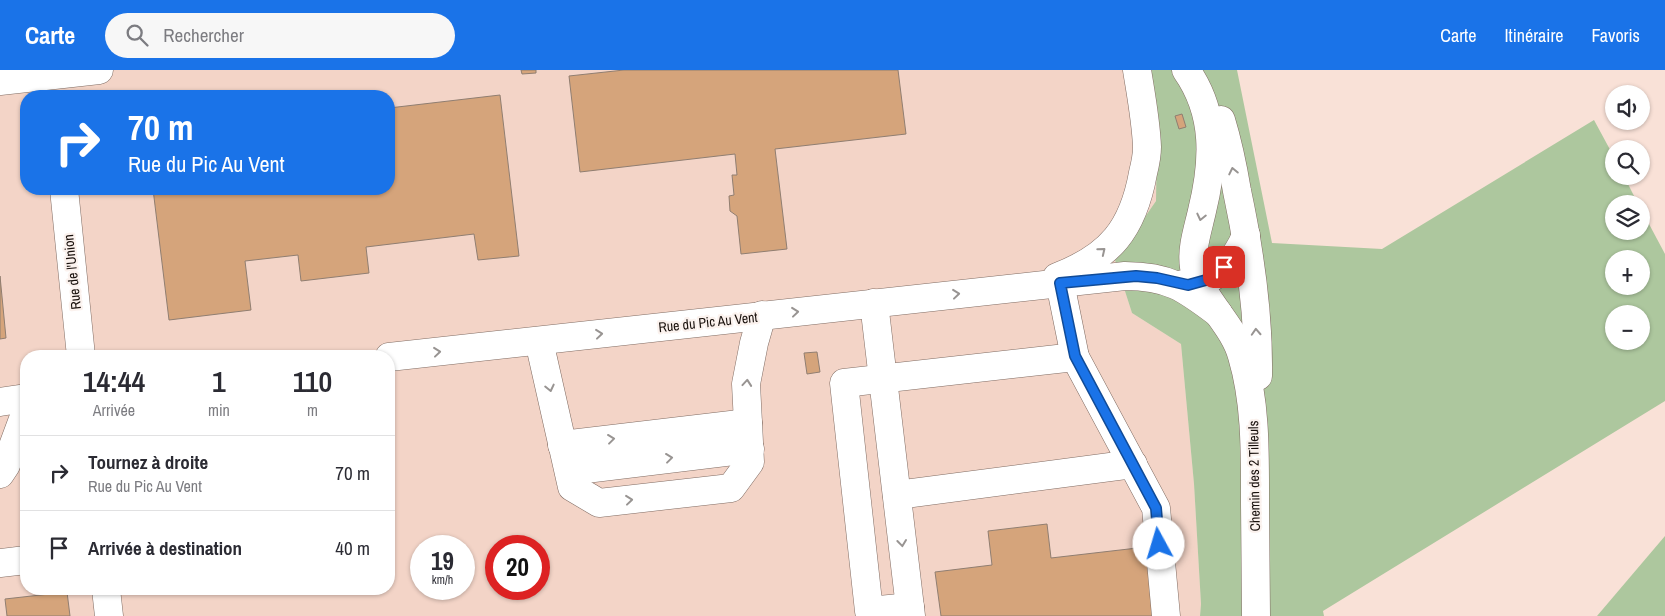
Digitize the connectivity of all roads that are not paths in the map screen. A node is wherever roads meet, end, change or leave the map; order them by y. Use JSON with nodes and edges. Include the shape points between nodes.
{"nodes":[{"id":1,"x":99,"y":70,"type":"edge"},
{"id":2,"x":1186,"y":70,"type":"edge"},
{"id":3,"x":1204,"y":70,"type":"edge"},
{"id":4,"x":1138,"y":73,"type":"edge"},
{"id":5,"x":0,"y":81,"type":"edge"},
{"id":6,"x":52,"y":86,"type":"edge"},
{"id":7,"x":65,"y":195,"type":"edge"},
{"id":8,"x":1246,"y":235,"type":"junction"},
{"id":9,"x":1171,"y":282,"type":"junction"},
{"id":10,"x":1200,"y":282,"type":"junction"},
{"id":11,"x":1060,"y":283,"type":"junction"},
{"id":12,"x":1027,"y":286,"type":"junction"},
{"id":13,"x":874,"y":303,"type":"junction"},
{"id":14,"x":1218,"y":313,"type":"junction"},
{"id":15,"x":762,"y":316,"type":"junction"},
{"id":16,"x":539,"y":340,"type":"junction"},
{"id":17,"x":79,"y":350,"type":"edge"},
{"id":18,"x":395,"y":356,"type":"edge"},
{"id":19,"x":1075,"y":356,"type":"junction"},
{"id":20,"x":882,"y":378,"type":"junction"},
{"id":21,"x":20,"y":399,"type":"edge"},
{"id":22,"x":0,"y":402,"type":"edge"},
{"id":23,"x":20,"y":427,"type":"edge"},
{"id":24,"x":1255,"y":433,"type":"junction"},
{"id":25,"x":749,"y":436,"type":"junction"},
{"id":26,"x":566,"y":458,"type":"junction"},
{"id":27,"x":1133,"y":464,"type":"junction"},
{"id":28,"x":0,"y":474,"type":"edge"},
{"id":29,"x":896,"y":495,"type":"junction"},
{"id":30,"x":20,"y":561,"type":"edge"},
{"id":31,"x":0,"y":563,"type":"edge"},
{"id":32,"x":107,"y":595,"type":"edge"},
{"id":33,"x":911,"y":612,"type":"edge"},
{"id":34,"x":109,"y":616,"type":"edge"},
{"id":35,"x":1166,"y":616,"type":"edge"},
{"id":36,"x":1256,"y":616,"type":"edge"}],
"edges":[{"from":1,"to":6,"type":"street"},
{"from":2,"to":10,"type":"street","one_way":true,"via":[[1202,101],[1209,123],[1211,146],[1211,168],[1194,251],[1194,267]]},
{"from":8,"to":3,"type":"street","one_way":true,"via":[[1223,126]]},
{"from":12,"to":4,"type":"street","name":"Rue du Pic Au Vent","one_way":true,"via":[[1073,270],[1090,260],[1114,241],[1132,214],[1141,187],[1147,148]]},
{"from":5,"to":6,"type":"street"},
{"from":7,"to":17,"type":"street","name":"Rue de l'Union"},
{"from":8,"to":10,"type":"street","via":[[1231,260]]},
{"from":24,"to":8,"type":"street","one_way":true,"via":[[1258,363],[1255,298]]},
{"from":9,"to":10,"type":"street","name":"Rue du Pic Au Vent","via":[[1188,285]]},
{"from":9,"to":11,"type":"street","name":"Rue du Pic Au Vent","via":[[1125,276]]},
{"from":9,"to":14,"type":"street","name":"Rue du Pic Au Vent","via":[[1191,292]]},
{"from":10,"to":14,"type":"street"},
{"from":11,"to":12,"type":"street","name":"Rue du Pic Au Vent"},
{"from":11,"to":19,"type":"street"},
{"from":13,"to":12,"type":"street","name":"Rue du Pic Au Vent","one_way":true},
{"from":15,"to":13,"type":"street","name":"Rue du Pic Au Vent","one_way":true},
{"from":13,"to":20,"type":"street"},
{"from":14,"to":24,"type":"street","name":"Chemin des 2 Tilleuls","via":[[1242,356]]},
{"from":16,"to":15,"type":"street","name":"Rue du Pic Au Vent","one_way":true},
{"from":25,"to":15,"type":"street","one_way":true,"via":[[746,384]]},
{"from":18,"to":16,"type":"street","name":"Rue du Pic Au Vent","one_way":true},
{"from":16,"to":26,"type":"street","one_way":true},
{"from":19,"to":20,"type":"street"},
{"from":19,"to":27,"type":"street"},
{"from":20,"to":29,"type":"street"},
{"from":20,"to":33,"type":"street","via":[[844,383],[869,611]]},
{"from":21,"to":22,"type":"street"},
{"from":23,"to":28,"type":"street"},
{"from":24,"to":36,"type":"street","name":"Chemin des 2 Tilleuls"},
{"from":26,"to":25,"type":"street","one_way":true},
{"from":26,"to":25,"type":"street","one_way":true,"via":[[572,487],[600,503],[731,488],[750,462]]},
{"from":27,"to":29,"type":"street"},
{"from":27,"to":35,"type":"street","via":[[1156,508]]},
{"from":29,"to":33,"type":"street","one_way":true},
{"from":30,"to":31,"type":"street"},
{"from":32,"to":34,"type":"street"}]}
